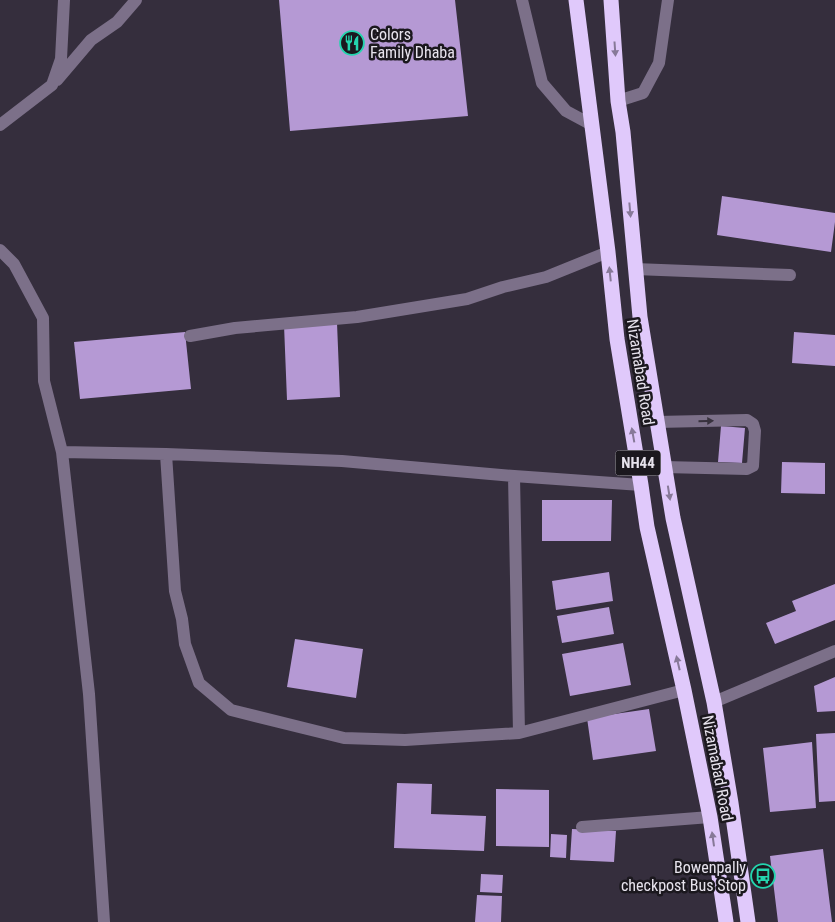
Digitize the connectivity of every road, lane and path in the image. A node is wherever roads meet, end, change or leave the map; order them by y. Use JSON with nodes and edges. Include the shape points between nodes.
{"nodes":[{"id":1,"x":64,"y":0,"type":"edge"},
{"id":2,"x":136,"y":0,"type":"edge"},
{"id":3,"x":522,"y":0,"type":"edge"},
{"id":4,"x":576,"y":0,"type":"edge"},
{"id":5,"x":611,"y":0,"type":"edge"},
{"id":6,"x":668,"y":0,"type":"edge"},
{"id":7,"x":52,"y":85,"type":"junction"},
{"id":8,"x":618,"y":100,"type":"junction"},
{"id":9,"x":592,"y":124,"type":"junction"},
{"id":10,"x":0,"y":125,"type":"edge"},
{"id":11,"x":0,"y":250,"type":"edge"},
{"id":12,"x":608,"y":252,"type":"junction"},
{"id":13,"x":635,"y":269,"type":"junction"},
{"id":14,"x":790,"y":275,"type":"dead end"},
{"id":15,"x":190,"y":336,"type":"dead end"},
{"id":16,"x":657,"y":422,"type":"junction"},
{"id":17,"x":62,"y":452,"type":"junction"},
{"id":18,"x":166,"y":454,"type":"junction"},
{"id":19,"x":664,"y":467,"type":"junction"},
{"id":20,"x":514,"y":476,"type":"junction"},
{"id":21,"x":642,"y":485,"type":"junction"},
{"id":22,"x":835,"y":651,"type":"edge"},
{"id":23,"x":684,"y":690,"type":"junction"},
{"id":24,"x":714,"y":702,"type":"junction"},
{"id":25,"x":518,"y":734,"type":"junction"},
{"id":26,"x":710,"y":817,"type":"junction"},
{"id":27,"x":582,"y":827,"type":"dead end"},
{"id":28,"x":104,"y":922,"type":"edge"},
{"id":29,"x":726,"y":922,"type":"edge"},
{"id":30,"x":748,"y":922,"type":"edge"}],
"edges":[{"from":1,"to":7,"type":"street","via":[[61,59]]},
{"from":2,"to":7,"type":"street","via":[[117,22],[91,40]]},
{"from":3,"to":9,"type":"street","via":[[542,83],[566,111]]},
{"from":4,"to":9,"type":"highway","name":"Nizamabad Road","number":"NH44"},
{"from":5,"to":8,"type":"highway","name":"Nizamabad Road","number":"NH44","one_way":true},
{"from":6,"to":8,"type":"street","via":[[659,63],[643,93]]},
{"from":7,"to":10,"type":"street"},
{"from":8,"to":13,"type":"highway","name":"Nizamabad Road","number":"NH44","one_way":true},
{"from":9,"to":12,"type":"highway","name":"Nizamabad Road","number":"NH44"},
{"from":11,"to":17,"type":"street","via":[[14,264],[43,318],[44,381]]},
{"from":12,"to":15,"type":"street","via":[[546,277],[467,299]]},
{"from":21,"to":12,"type":"highway","name":"Nizamabad Road","number":"NH44","one_way":true,"via":[[617,340]]},
{"from":13,"to":14,"type":"street"},
{"from":13,"to":16,"type":"highway","name":"Nizamabad Road","number":"NH44"},
{"from":16,"to":19,"type":"highway","name":"Nizamabad Road","number":"NH44"},
{"from":16,"to":19,"type":"street","one_way":true,"via":[[748,420],[756,431],[753,466],[747,469]]},
{"from":17,"to":18,"type":"street"},
{"from":17,"to":28,"type":"street","via":[[89,694]]},
{"from":18,"to":20,"type":"street","via":[[342,461]]},
{"from":18,"to":25,"type":"street","via":[[175,591],[185,644],[199,683],[231,710],[344,738],[406,740]]},
{"from":19,"to":24,"type":"highway","name":"Nizamabad Road","number":"NH44","one_way":true},
{"from":20,"to":21,"type":"street"},
{"from":20,"to":25,"type":"street"},
{"from":23,"to":21,"type":"highway","name":"Nizamabad Road","number":"NH44","one_way":true,"via":[[647,528]]},
{"from":22,"to":24,"type":"street"},
{"from":23,"to":25,"type":"street"},
{"from":23,"to":26,"type":"highway","name":"Nizamabad Road","number":"NH44"},
{"from":24,"to":30,"type":"highway","name":"Nizamabad Road","number":"NH44"},
{"from":26,"to":27,"type":"street"},
{"from":29,"to":26,"type":"highway","name":"Nizamabad Road","number":"NH44","one_way":true}]}
